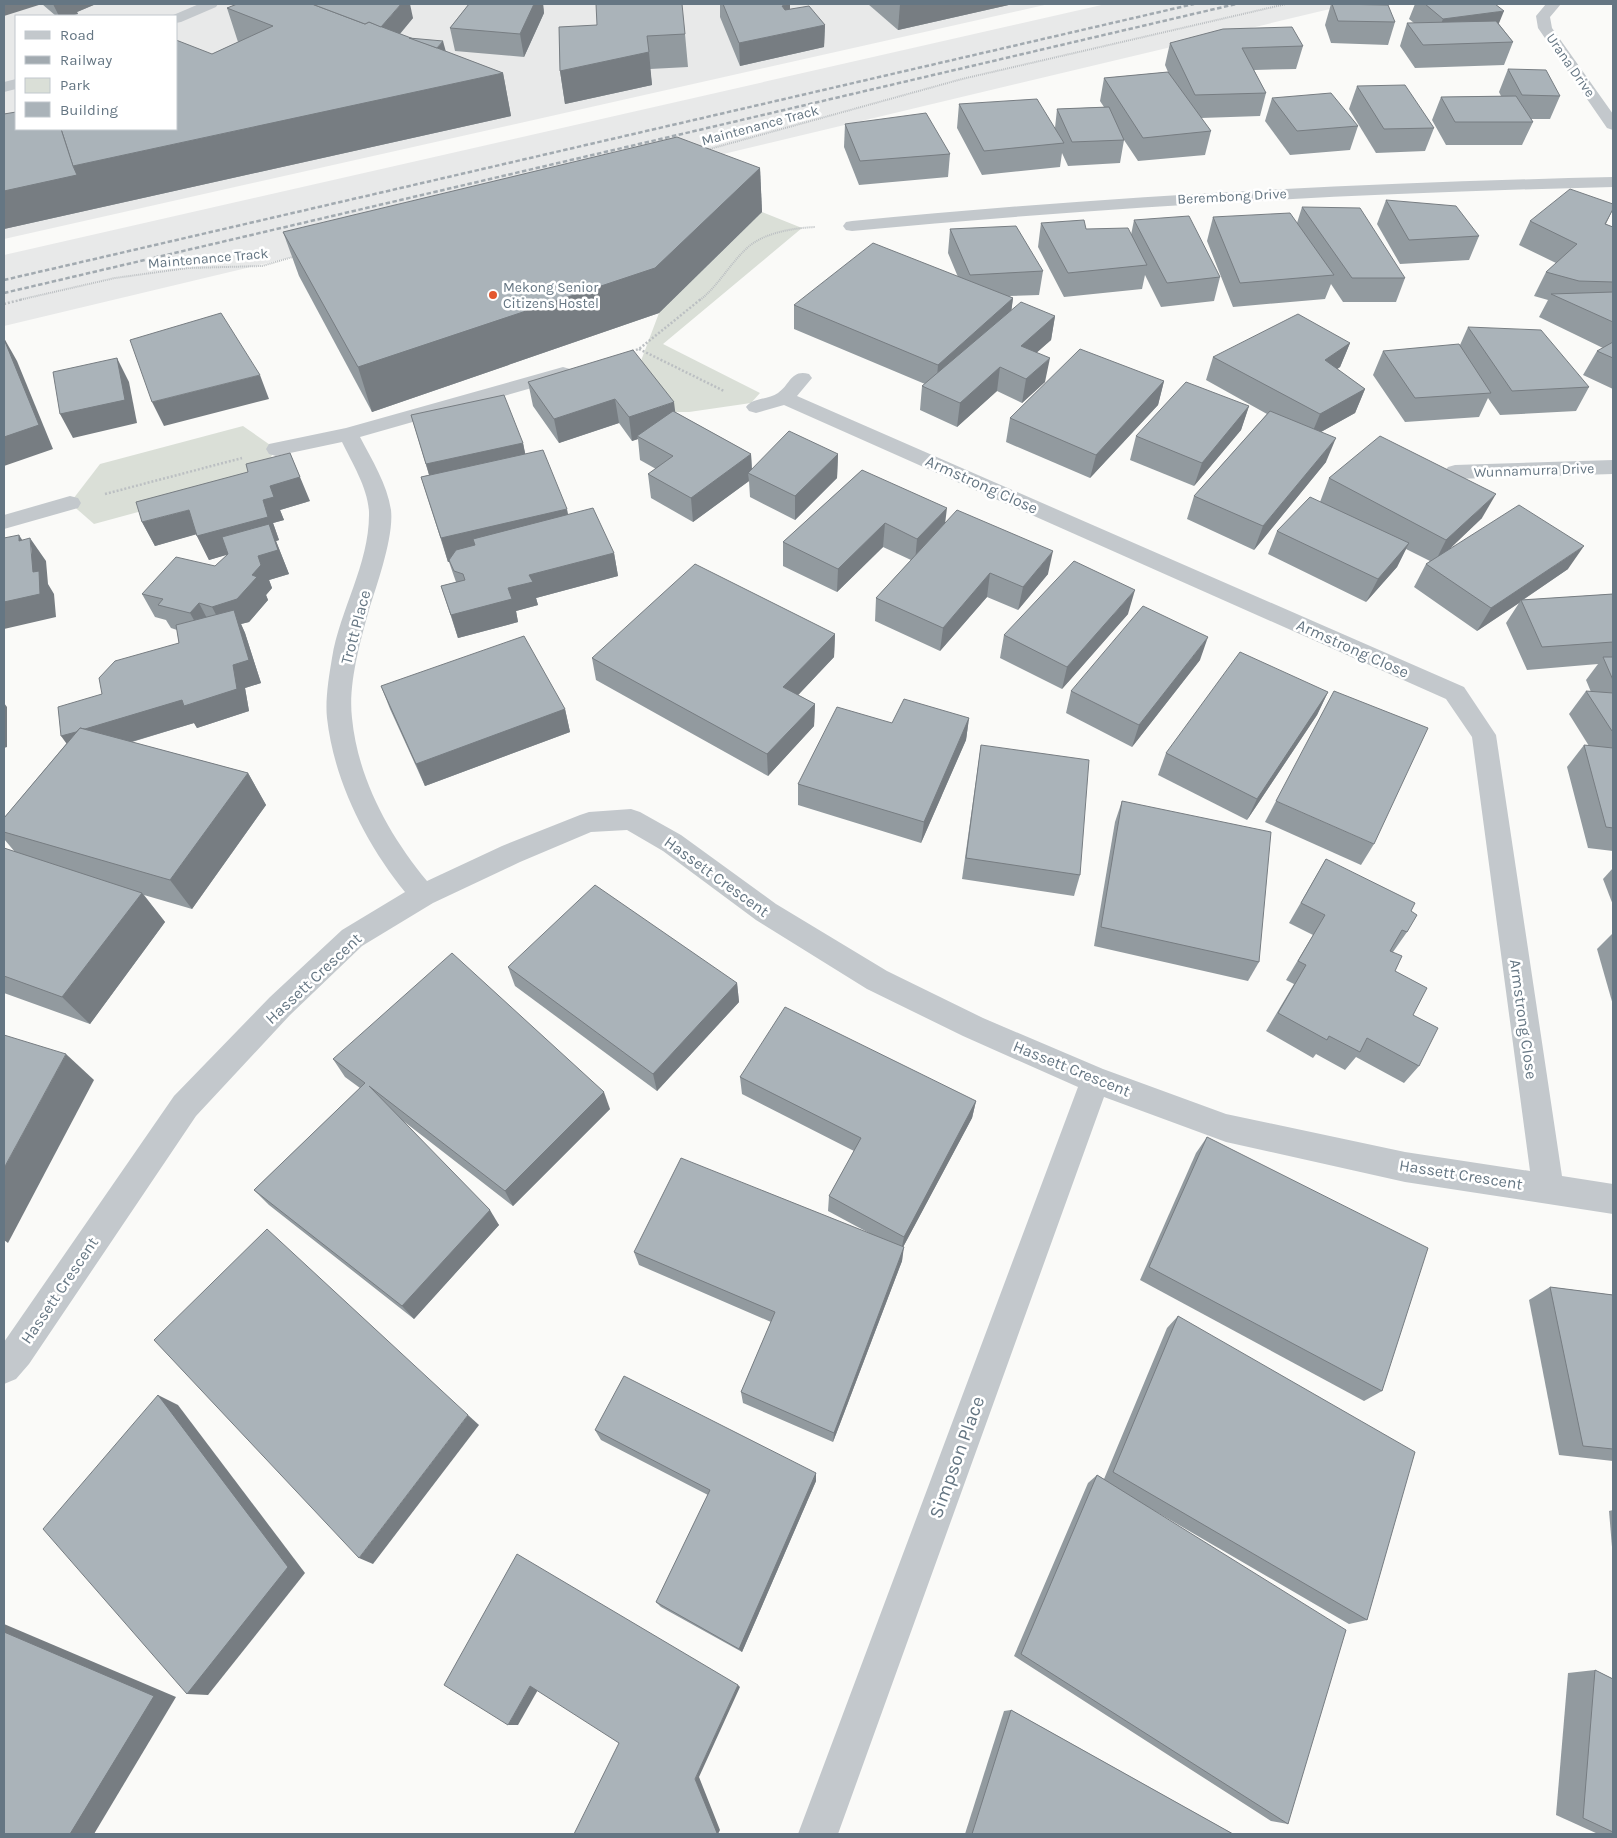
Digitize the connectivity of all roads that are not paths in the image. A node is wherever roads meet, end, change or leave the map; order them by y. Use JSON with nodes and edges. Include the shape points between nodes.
{"nodes":[{"id":1,"x":211,"y":4,"type":"edge"},
{"id":2,"x":1554,"y":4,"type":"edge"},
{"id":3,"x":178,"y":18,"type":"edge"},
{"id":4,"x":1613,"y":125,"type":"edge"},
{"id":5,"x":1613,"y":182,"type":"edge"},
{"id":6,"x":852,"y":226,"type":"dead end"},
{"id":7,"x":614,"y":357,"type":"edge"},
{"id":8,"x":802,"y":378,"type":"dead end"},
{"id":9,"x":785,"y":398,"type":"junction"},
{"id":10,"x":756,"y":406,"type":"road end"},
{"id":11,"x":348,"y":434,"type":"junction"},
{"id":12,"x":276,"y":449,"type":"road end"},
{"id":13,"x":1613,"y":467,"type":"edge"},
{"id":14,"x":1455,"y":472,"type":"edge"},
{"id":15,"x":70,"y":503,"type":"road end"},
{"id":16,"x":4,"y":522,"type":"edge"},
{"id":17,"x":423,"y":895,"type":"junction"},
{"id":18,"x":1095,"y":1080,"type":"junction"},
{"id":19,"x":1548,"y":1188,"type":"junction"},
{"id":20,"x":1613,"y":1198,"type":"edge"},
{"id":21,"x":4,"y":1367,"type":"edge"},
{"id":22,"x":818,"y":1834,"type":"edge"}],
"edges":[{"from":1,"to":3,"type":"street"},
{"from":2,"to":4,"type":"street","name":"Urana Drive","via":[[1543,16],[1545,28]]},
{"from":5,"to":6,"type":"street","name":"Berembong Drive","via":[[1340,190],[1000,211]]},
{"from":7,"to":11,"type":"street"},
{"from":8,"to":9,"type":"street"},
{"from":9,"to":10,"type":"street"},
{"from":9,"to":19,"type":"street","name":"Armstrong Close","via":[[1455,693],[1484,735]]},
{"from":11,"to":12,"type":"street"},
{"from":11,"to":17,"type":"street","name":"Trott Place","via":[[370,476],[380,511],[375,552],[344,657],[339,717],[348,768],[373,822],[392,857]]},
{"from":13,"to":14,"type":"street","name":"Wunnamurra Drive"},
{"from":15,"to":16,"type":"street"},
{"from":17,"to":18,"type":"street","name":"Hassett Crescent","via":[[589,822],[631,819],[672,843],[766,912],[877,980]]},
{"from":17,"to":21,"type":"street","name":"Hassett Crescent","via":[[352,938],[280,1006],[185,1106]]},
{"from":18,"to":19,"type":"street","name":"Hassett Crescent","via":[[1226,1128],[1404,1166]]},
{"from":18,"to":22,"type":"street","name":"Simpson Place"},
{"from":19,"to":20,"type":"street","name":"Hassett Crescent"}]}
